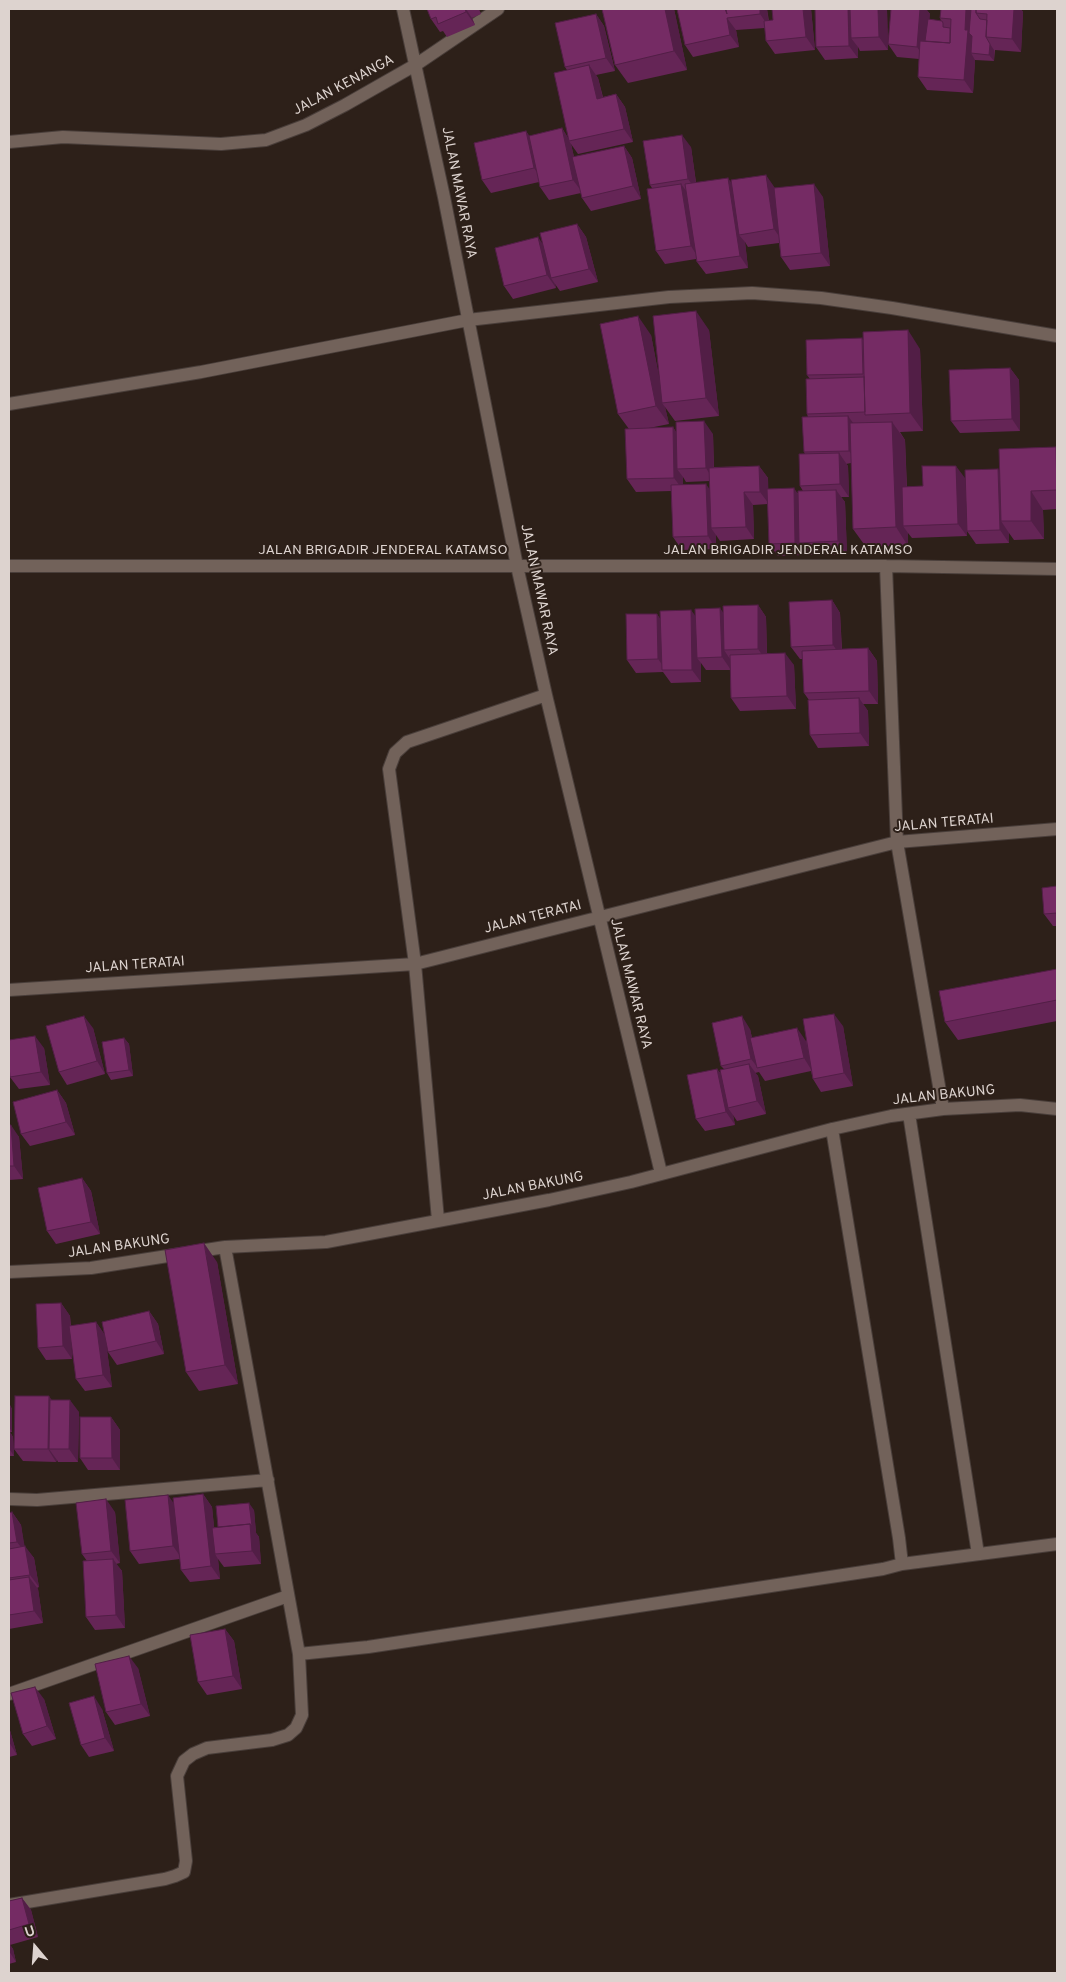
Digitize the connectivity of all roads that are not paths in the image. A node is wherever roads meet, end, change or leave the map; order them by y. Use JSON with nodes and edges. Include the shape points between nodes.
{"nodes":[{"id":1,"x":403,"y":9,"type":"edge"},
{"id":2,"x":498,"y":9,"type":"edge"},
{"id":3,"x":417,"y":64,"type":"junction"},
{"id":4,"x":9,"y":142,"type":"edge"},
{"id":5,"x":468,"y":320,"type":"junction"},
{"id":6,"x":1057,"y":336,"type":"edge"},
{"id":7,"x":9,"y":404,"type":"edge"},
{"id":8,"x":9,"y":566,"type":"edge"},
{"id":9,"x":517,"y":566,"type":"junction"},
{"id":10,"x":886,"y":566,"type":"junction"},
{"id":11,"x":1057,"y":569,"type":"edge"},
{"id":12,"x":546,"y":695,"type":"junction"},
{"id":13,"x":1057,"y":829,"type":"edge"},
{"id":14,"x":897,"y":842,"type":"junction"},
{"id":15,"x":599,"y":917,"type":"junction"},
{"id":16,"x":415,"y":964,"type":"junction"},
{"id":17,"x":9,"y":990,"type":"edge"},
{"id":18,"x":943,"y":1109,"type":"junction"},
{"id":19,"x":1057,"y":1109,"type":"edge"},
{"id":20,"x":909,"y":1114,"type":"junction"},
{"id":21,"x":832,"y":1129,"type":"junction"},
{"id":22,"x":661,"y":1173,"type":"junction"},
{"id":23,"x":438,"y":1220,"type":"junction"},
{"id":24,"x":225,"y":1247,"type":"junction"},
{"id":25,"x":9,"y":1272,"type":"edge"},
{"id":26,"x":268,"y":1480,"type":"junction"},
{"id":27,"x":9,"y":1499,"type":"edge"},
{"id":28,"x":1057,"y":1544,"type":"edge"},
{"id":29,"x":978,"y":1554,"type":"junction"},
{"id":30,"x":902,"y":1564,"type":"junction"},
{"id":31,"x":288,"y":1596,"type":"junction"},
{"id":32,"x":300,"y":1654,"type":"junction"},
{"id":33,"x":9,"y":1694,"type":"edge"},
{"id":34,"x":9,"y":1905,"type":"edge"}],
"edges":[{"from":1,"to":3,"type":"street","name":"JALAN MAWAR RAYA"},
{"from":2,"to":3,"type":"street","name":"JALAN KENANGA"},
{"from":3,"to":4,"type":"street","name":"JALAN KENANGA","via":[[306,125],[266,140],[221,144],[63,137]]},
{"from":3,"to":5,"type":"street","name":"JALAN MAWAR RAYA"},
{"from":5,"to":6,"type":"street","via":[[669,297],[752,293],[866,304]]},
{"from":5,"to":7,"type":"street","via":[[201,372]]},
{"from":5,"to":9,"type":"street","name":"JALAN MAWAR RAYA"},
{"from":8,"to":9,"type":"street","name":"JALAN BRIGADIR JENDERAL KATAMSO"},
{"from":9,"to":10,"type":"street","name":"JALAN BRIGADIR JENDERAL KATAMSO"},
{"from":9,"to":12,"type":"street","name":"JALAN MAWAR RAYA"},
{"from":10,"to":11,"type":"street","name":"JALAN BRIGADIR JENDERAL KATAMSO"},
{"from":10,"to":14,"type":"street"},
{"from":12,"to":15,"type":"street","name":"JALAN MAWAR RAYA"},
{"from":12,"to":16,"type":"street","via":[[407,742],[395,753],[389,769]]},
{"from":13,"to":14,"type":"street","name":"JALAN TERATAI"},
{"from":14,"to":15,"type":"street","name":"JALAN TERATAI"},
{"from":14,"to":18,"type":"street"},
{"from":15,"to":16,"type":"street","name":"JALAN TERATAI"},
{"from":15,"to":22,"type":"street","name":"JALAN MAWAR RAYA"},
{"from":16,"to":17,"type":"street","name":"JALAN TERATAI"},
{"from":16,"to":23,"type":"street"},
{"from":18,"to":19,"type":"street","name":"JALAN BAKUNG","via":[[1020,1105]]},
{"from":18,"to":20,"type":"street","name":"JALAN BAKUNG"},
{"from":20,"to":21,"type":"street","name":"JALAN BAKUNG"},
{"from":20,"to":29,"type":"street"},
{"from":21,"to":22,"type":"street","name":"JALAN BAKUNG"},
{"from":21,"to":30,"type":"street"},
{"from":22,"to":23,"type":"street","name":"JALAN BAKUNG","via":[[549,1200]]},
{"from":23,"to":24,"type":"street","name":"JALAN BAKUNG","via":[[326,1242]]},
{"from":24,"to":25,"type":"street","name":"JALAN BAKUNG","via":[[92,1268]]},
{"from":24,"to":26,"type":"street"},
{"from":26,"to":27,"type":"street","via":[[37,1500]]},
{"from":26,"to":31,"type":"street"},
{"from":28,"to":29,"type":"street"},
{"from":29,"to":30,"type":"street"},
{"from":30,"to":32,"type":"street"},
{"from":31,"to":32,"type":"street"},
{"from":31,"to":33,"type":"street"},
{"from":32,"to":34,"type":"street","via":[[302,1715],[296,1728],[288,1735],[272,1740],[206,1748],[184,1761],[177,1776],[186,1861],[184,1872],[165,1879]]}]}
